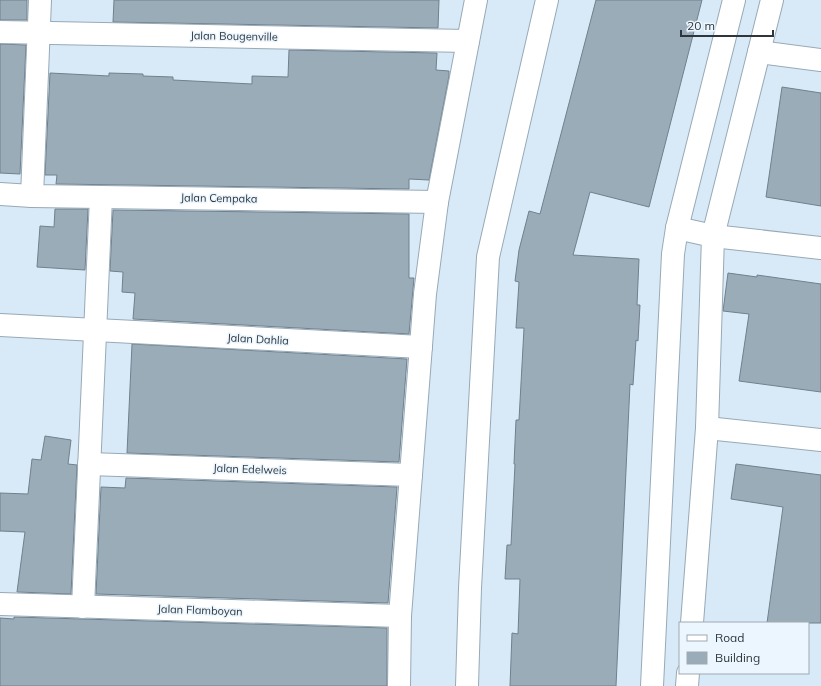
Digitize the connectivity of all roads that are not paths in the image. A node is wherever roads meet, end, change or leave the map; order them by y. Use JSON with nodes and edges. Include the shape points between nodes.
{"nodes":[{"id":1,"x":40,"y":0,"type":"edge"},
{"id":2,"x":476,"y":0,"type":"edge"},
{"id":3,"x":547,"y":0,"type":"edge"},
{"id":4,"x":734,"y":0,"type":"edge"},
{"id":5,"x":772,"y":0,"type":"edge"},
{"id":6,"x":0,"y":32,"type":"edge"},
{"id":7,"x":39,"y":32,"type":"junction"},
{"id":8,"x":468,"y":41,"type":"junction"},
{"id":9,"x":759,"y":52,"type":"junction"},
{"id":10,"x":821,"y":60,"type":"edge"},
{"id":11,"x":0,"y":194,"type":"edge"},
{"id":12,"x":32,"y":196,"type":"junction"},
{"id":13,"x":101,"y":197,"type":"junction"},
{"id":14,"x":437,"y":202,"type":"junction"},
{"id":15,"x":677,"y":228,"type":"junction"},
{"id":16,"x":713,"y":236,"type":"junction"},
{"id":17,"x":821,"y":248,"type":"edge"},
{"id":18,"x":0,"y":325,"type":"edge"},
{"id":19,"x":95,"y":330,"type":"junction"},
{"id":20,"x":421,"y":347,"type":"junction"},
{"id":21,"x":707,"y":428,"type":"junction"},
{"id":22,"x":821,"y":440,"type":"edge"},
{"id":23,"x":90,"y":464,"type":"junction"},
{"id":24,"x":411,"y":475,"type":"junction"},
{"id":25,"x":0,"y":604,"type":"edge"},
{"id":26,"x":83,"y":607,"type":"junction"},
{"id":27,"x":400,"y":616,"type":"junction"},
{"id":28,"x":692,"y":622,"type":"edge"},
{"id":29,"x":688,"y":674,"type":"edge"},
{"id":30,"x":399,"y":686,"type":"edge"},
{"id":31,"x":467,"y":686,"type":"edge"},
{"id":32,"x":652,"y":686,"type":"edge"},
{"id":33,"x":687,"y":686,"type":"edge"}],
"edges":[{"from":1,"to":7,"type":"street"},
{"from":2,"to":8,"type":"street"},
{"from":3,"to":31,"type":"street","via":[[488,257]]},
{"from":4,"to":15,"type":"street"},
{"from":5,"to":9,"type":"street"},
{"from":6,"to":7,"type":"street","name":"Jalan Bougenville"},
{"from":7,"to":8,"type":"street","name":"Jalan Bougenville"},
{"from":7,"to":12,"type":"street"},
{"from":8,"to":14,"type":"street"},
{"from":9,"to":10,"type":"street"},
{"from":9,"to":16,"type":"street"},
{"from":11,"to":12,"type":"street","name":"Jalan Cempaka"},
{"from":12,"to":13,"type":"street","name":"Jalan Cempaka"},
{"from":13,"to":14,"type":"street","name":"Jalan Cempaka"},
{"from":13,"to":19,"type":"street"},
{"from":14,"to":20,"type":"street"},
{"from":15,"to":16,"type":"street"},
{"from":15,"to":32,"type":"street","via":[[673,254]]},
{"from":16,"to":17,"type":"street"},
{"from":16,"to":21,"type":"street"},
{"from":18,"to":19,"type":"street","name":"Jalan Dahlia"},
{"from":19,"to":20,"type":"street","name":"Jalan Dahlia"},
{"from":19,"to":23,"type":"street"},
{"from":20,"to":24,"type":"street"},
{"from":21,"to":22,"type":"street"},
{"from":21,"to":28,"type":"street"},
{"from":23,"to":24,"type":"street","name":"Jalan Edelweis"},
{"from":23,"to":26,"type":"street"},
{"from":24,"to":27,"type":"street"},
{"from":25,"to":26,"type":"street","name":"Jalan Flamboyan"},
{"from":26,"to":27,"type":"street","name":"Jalan Flamboyan"},
{"from":27,"to":30,"type":"street"},
{"from":29,"to":33,"type":"street"}]}
